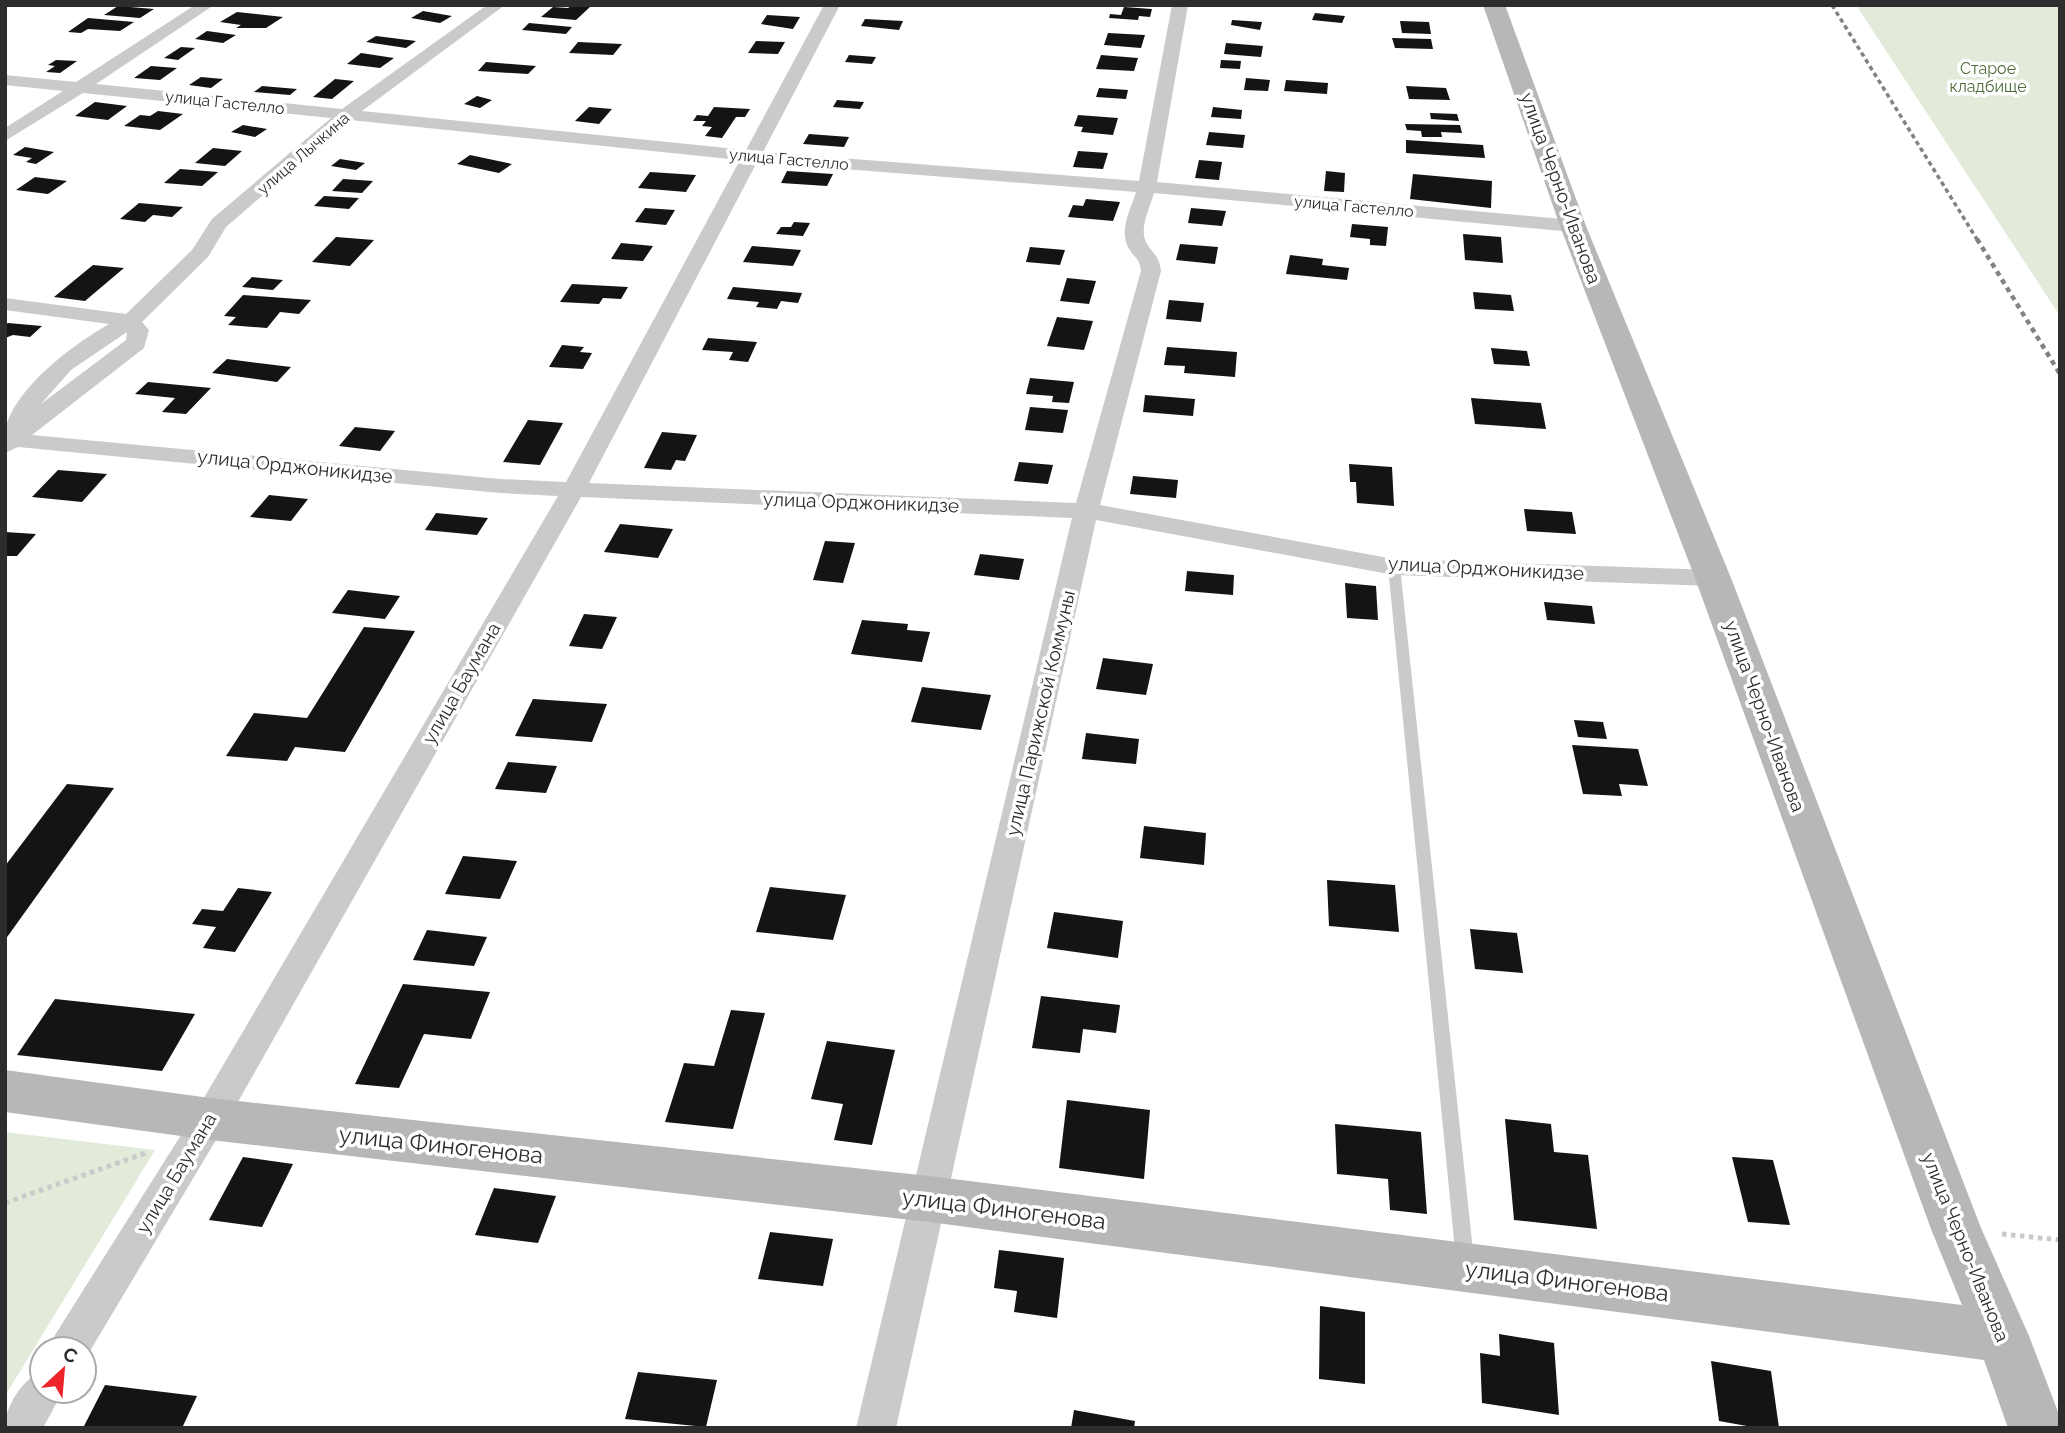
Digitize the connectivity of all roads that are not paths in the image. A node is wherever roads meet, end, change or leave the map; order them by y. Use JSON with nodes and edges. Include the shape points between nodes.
{"nodes":[{"id":1,"x":206,"y":5,"type":"edge"},
{"id":2,"x":497,"y":5,"type":"edge"},
{"id":3,"x":832,"y":5,"type":"edge"},
{"id":4,"x":1180,"y":5,"type":"edge"},
{"id":5,"x":1494,"y":5,"type":"edge"},
{"id":6,"x":5,"y":80,"type":"edge"},
{"id":7,"x":82,"y":88,"type":"junction"},
{"id":8,"x":347,"y":114,"type":"junction"},
{"id":9,"x":5,"y":136,"type":"edge"},
{"id":10,"x":752,"y":156,"type":"junction"},
{"id":11,"x":1147,"y":187,"type":"junction"},
{"id":12,"x":1573,"y":226,"type":"junction"},
{"id":13,"x":5,"y":304,"type":"edge"},
{"id":14,"x":131,"y":321,"type":"junction"},
{"id":15,"x":8,"y":441,"type":"edge"},
{"id":16,"x":573,"y":491,"type":"junction"},
{"id":17,"x":1086,"y":511,"type":"junction"},
{"id":18,"x":1394,"y":566,"type":"junction"},
{"id":19,"x":1713,"y":578,"type":"junction"},
{"id":20,"x":5,"y":1091,"type":"edge"},
{"id":21,"x":202,"y":1132,"type":"junction"},
{"id":22,"x":929,"y":1199,"type":"junction"},
{"id":23,"x":1466,"y":1268,"type":"junction"},
{"id":24,"x":78,"y":1335,"type":"edge"},
{"id":25,"x":2003,"y":1336,"type":"junction"},
{"id":26,"x":34,"y":1405,"type":"edge"},
{"id":27,"x":20,"y":1428,"type":"edge"},
{"id":28,"x":876,"y":1428,"type":"edge"},
{"id":29,"x":2036,"y":1428,"type":"edge"}],
"edges":[{"from":1,"to":7,"type":"street"},
{"from":2,"to":8,"type":"street","name":"улица Лычкина"},
{"from":3,"to":10,"type":"street","name":"улица Баумана"},
{"from":4,"to":11,"type":"street","name":"улица Парижской Коммуны"},
{"from":5,"to":12,"type":"main road","name":"улица Черно-Иванова"},
{"from":6,"to":7,"type":"street","name":"улица Гастелло"},
{"from":7,"to":8,"type":"street","name":"улица Гастелло"},
{"from":7,"to":9,"type":"street"},
{"from":8,"to":10,"type":"street","name":"улица Гастелло"},
{"from":8,"to":14,"type":"street","name":"улица Лычкина","via":[[219,223],[201,253]]},
{"from":10,"to":11,"type":"street","name":"улица Гастелло"},
{"from":10,"to":16,"type":"street","name":"улица Баумана"},
{"from":11,"to":12,"type":"street","name":"улица Гастелло"},
{"from":11,"to":17,"type":"street","name":"улица Парижской Коммуны","via":[[1133,233],[1150,260],[1151,271]]},
{"from":12,"to":19,"type":"main road","name":"улица Черно-Иванова"},
{"from":13,"to":14,"type":"street"},
{"from":14,"to":15,"type":"street","name":"улица Лычкина","via":[[88,346],[50,379],[23,412]]},
{"from":15,"to":16,"type":"street","name":"улица Орджоникидзе"},
{"from":16,"to":17,"type":"street","name":"улица Орджоникидзе"},
{"from":16,"to":21,"type":"street","name":"улица Баумана"},
{"from":17,"to":18,"type":"street","name":"улица Орджоникидзе"},
{"from":17,"to":22,"type":"street","name":"улица Парижской Коммуны"},
{"from":18,"to":19,"type":"street","name":"улица Орджоникидзе"},
{"from":18,"to":23,"type":"lane"},
{"from":19,"to":25,"type":"main road","name":"улица Черно-Иванова","via":[[1956,1229]]},
{"from":20,"to":21,"type":"main road","name":"улица Финогенова"},
{"from":21,"to":22,"type":"main road","name":"улица Финогенова"},
{"from":21,"to":24,"type":"street","name":"улица Баумана"},
{"from":22,"to":23,"type":"main road","name":"улица Финогенова"},
{"from":22,"to":28,"type":"street","name":"улица Парижской Коммуны"},
{"from":23,"to":25,"type":"main road","name":"улица Финогенова"},
{"from":25,"to":29,"type":"main road","name":"улица Черно-Иванова"},
{"from":26,"to":27,"type":"street"}]}
